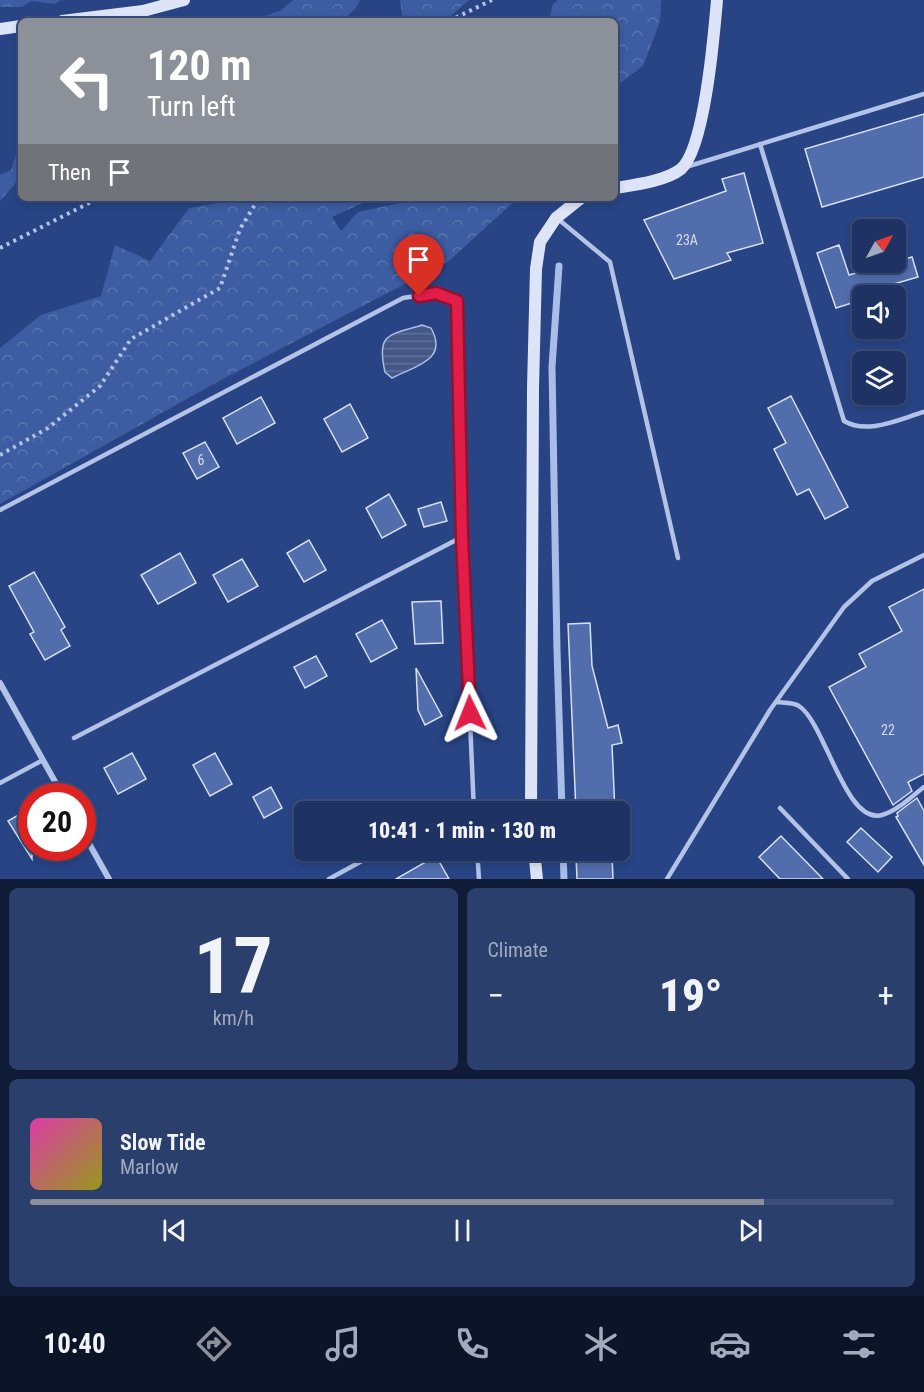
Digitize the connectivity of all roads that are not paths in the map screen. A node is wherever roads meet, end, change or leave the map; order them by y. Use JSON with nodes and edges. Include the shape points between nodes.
{"nodes":[{"id":1,"x":184,"y":0,"type":"edge"},
{"id":2,"x":717,"y":0,"type":"edge"},
{"id":3,"x":86,"y":18,"type":"edge"},
{"id":4,"x":18,"y":26,"type":"edge"},
{"id":5,"x":0,"y":29,"type":"edge"},
{"id":6,"x":924,"y":94,"type":"edge"},
{"id":7,"x":760,"y":144,"type":"junction"},
{"id":8,"x":681,"y":169,"type":"junction"},
{"id":9,"x":618,"y":188,"type":"edge"},
{"id":10,"x":578,"y":201,"type":"edge"},
{"id":11,"x":556,"y":218,"type":"junction"},
{"id":12,"x":924,"y":411,"type":"edge"},
{"id":13,"x":0,"y":510,"type":"edge"},
{"id":14,"x":462,"y":537,"type":"junction"},
{"id":15,"x":924,"y":555,"type":"edge"},
{"id":16,"x":678,"y":558,"type":"dead end"},
{"id":17,"x":0,"y":683,"type":"edge"},
{"id":18,"x":776,"y":702,"type":"junction"},
{"id":19,"x":74,"y":738,"type":"dead end"},
{"id":20,"x":43,"y":760,"type":"junction"},
{"id":21,"x":0,"y":783,"type":"edge"},
{"id":22,"x":56,"y":783,"type":"edge"},
{"id":23,"x":924,"y":787,"type":"edge"},
{"id":24,"x":473,"y":801,"type":"edge"},
{"id":25,"x":531,"y":801,"type":"edge"},
{"id":26,"x":780,"y":808,"type":"dead end"},
{"id":27,"x":96,"y":856,"type":"edge"},
{"id":28,"x":362,"y":861,"type":"edge"},
{"id":29,"x":478,"y":861,"type":"edge"},
{"id":30,"x":535,"y":861,"type":"edge"},
{"id":31,"x":109,"y":879,"type":"edge"},
{"id":32,"x":329,"y":879,"type":"edge"},
{"id":33,"x":479,"y":879,"type":"edge"},
{"id":34,"x":537,"y":879,"type":"edge"},
{"id":35,"x":667,"y":879,"type":"edge"},
{"id":36,"x":848,"y":879,"type":"edge"}],
"edges":[{"from":1,"to":3,"type":"street","via":[[143,11]]},
{"from":2,"to":8,"type":"street","via":[[709,82],[695,146]]},
{"from":4,"to":5,"type":"street"},
{"from":6,"to":7,"type":"lane"},
{"from":7,"to":8,"type":"lane"},
{"from":7,"to":12,"type":"lane","via":[[844,421],[854,427],[867,427]]},
{"from":8,"to":9,"type":"street","via":[[650,183]]},
{"from":10,"to":11,"type":"street"},
{"from":11,"to":16,"type":"lane","via":[[610,262]]},
{"from":11,"to":25,"type":"street","via":[[540,242],[536,269]]},
{"from":13,"to":14,"type":"lane","via":[[402,298],[436,293],[457,301]]},
{"from":14,"to":19,"type":"lane"},
{"from":14,"to":24,"type":"lane"},
{"from":15,"to":18,"type":"lane","via":[[872,581],[844,607]]},
{"from":17,"to":20,"type":"street"},
{"from":18,"to":23,"type":"lane","via":[[797,705],[806,712],[849,795],[868,815],[892,811]]},
{"from":18,"to":35,"type":"lane"},
{"from":20,"to":21,"type":"lane"},
{"from":20,"to":22,"type":"street"},
{"from":26,"to":36,"type":"lane"},
{"from":27,"to":31,"type":"street"},
{"from":28,"to":32,"type":"lane"},
{"from":29,"to":33,"type":"lane"},
{"from":30,"to":34,"type":"street"}]}
